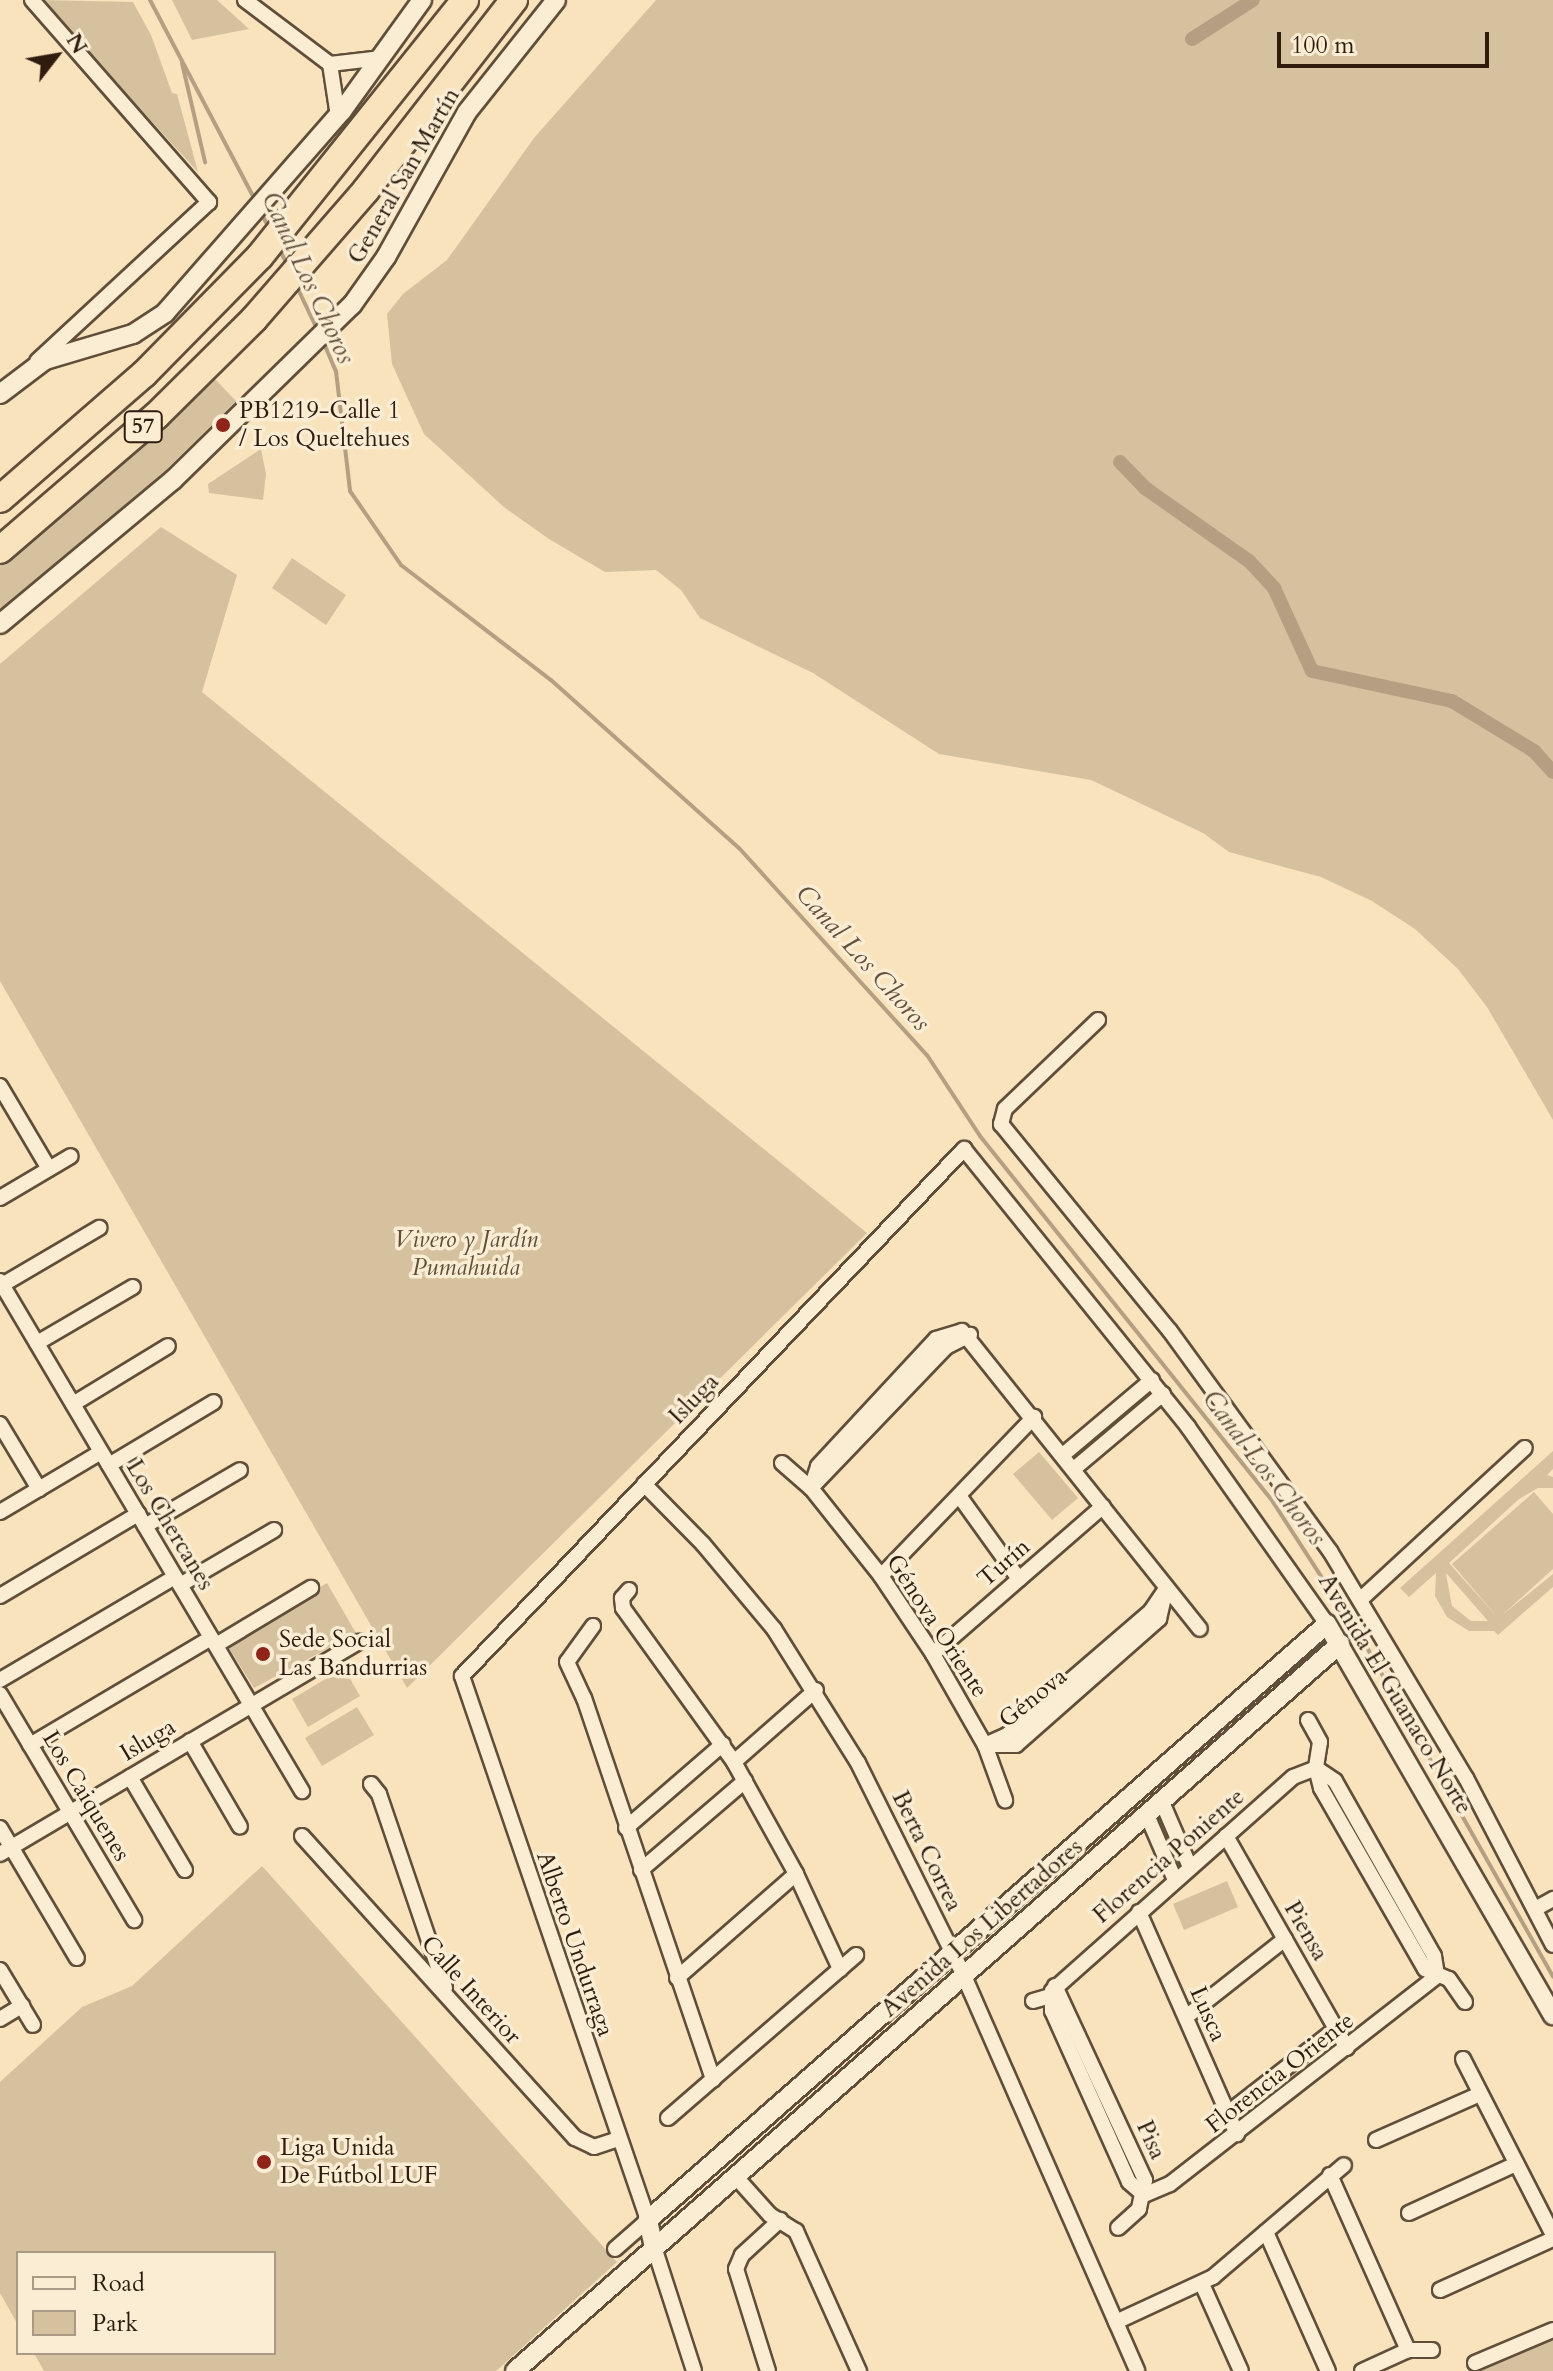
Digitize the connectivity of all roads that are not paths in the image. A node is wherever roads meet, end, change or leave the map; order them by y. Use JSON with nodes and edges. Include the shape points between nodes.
{"nodes":[{"id":1,"x":32,"y":0,"type":"edge"},
{"id":2,"x":245,"y":0,"type":"edge"},
{"id":3,"x":422,"y":0,"type":"edge"},
{"id":4,"x":465,"y":0,"type":"edge"},
{"id":5,"x":514,"y":0,"type":"edge"},
{"id":6,"x":556,"y":0,"type":"edge"},
{"id":7,"x":382,"y":58,"type":"junction"},
{"id":8,"x":330,"y":64,"type":"junction"},
{"id":9,"x":338,"y":116,"type":"junction"},
{"id":10,"x":26,"y":372,"type":"junction"},
{"id":11,"x":0,"y":394,"type":"edge"},
{"id":12,"x":0,"y":499,"type":"edge"},
{"id":13,"x":0,"y":550,"type":"edge"},
{"id":14,"x":0,"y":624,"type":"edge"},
{"id":15,"x":1098,"y":1020,"type":"dead end"},
{"id":16,"x":0,"y":1086,"type":"edge"},
{"id":17,"x":964,"y":1149,"type":"joint"},
{"id":18,"x":71,"y":1156,"type":"dead end"},
{"id":19,"x":49,"y":1169,"type":"junction"},
{"id":20,"x":0,"y":1198,"type":"edge"},
{"id":21,"x":99,"y":1228,"type":"dead end"},
{"id":22,"x":1,"y":1283,"type":"edge"},
{"id":23,"x":133,"y":1287,"type":"dead end"},
{"id":24,"x":37,"y":1343,"type":"junction"},
{"id":25,"x":168,"y":1346,"type":"dead end"},
{"id":26,"x":1152,"y":1380,"type":"junction"},
{"id":27,"x":1163,"y":1394,"type":"junction"},
{"id":28,"x":214,"y":1402,"type":"dead end"},
{"id":29,"x":73,"y":1404,"type":"junction"},
{"id":30,"x":1034,"y":1417,"type":"junction"},
{"id":31,"x":0,"y":1424,"type":"edge"},
{"id":32,"x":1525,"y":1448,"type":"dead end"},
{"id":33,"x":1064,"y":1454,"type":"junction"},
{"id":34,"x":105,"y":1458,"type":"junction"},
{"id":35,"x":782,"y":1463,"type":"dead end"},
{"id":36,"x":1075,"y":1468,"type":"junction"},
{"id":37,"x":240,"y":1470,"type":"dead end"},
{"id":38,"x":644,"y":1484,"type":"junction"},
{"id":39,"x":811,"y":1488,"type":"junction"},
{"id":40,"x":39,"y":1489,"type":"junction"},
{"id":41,"x":960,"y":1497,"type":"junction"},
{"id":42,"x":1103,"y":1506,"type":"junction"},
{"id":43,"x":0,"y":1512,"type":"edge"},
{"id":44,"x":142,"y":1520,"type":"junction"},
{"id":45,"x":274,"y":1530,"type":"dead end"},
{"id":46,"x":881,"y":1576,"type":"junction"},
{"id":47,"x":1019,"y":1579,"type":"junction"},
{"id":48,"x":178,"y":1581,"type":"junction"},
{"id":49,"x":311,"y":1588,"type":"dead end"},
{"id":50,"x":1166,"y":1588,"type":"junction"},
{"id":51,"x":629,"y":1590,"type":"dead end"},
{"id":52,"x":0,"y":1596,"type":"edge"},
{"id":53,"x":1360,"y":1600,"type":"junction"},
{"id":54,"x":1327,"y":1624,"type":"junction"},
{"id":55,"x":593,"y":1626,"type":"dead end"},
{"id":56,"x":1200,"y":1629,"type":"dead end"},
{"id":57,"x":214,"y":1642,"type":"junction"},
{"id":58,"x":359,"y":1642,"type":"dead end"},
{"id":59,"x":1340,"y":1644,"type":"junction"},
{"id":60,"x":933,"y":1654,"type":"junction"},
{"id":61,"x":0,"y":1680,"type":"edge"},
{"id":62,"x":460,"y":1682,"type":"joint"},
{"id":63,"x":816,"y":1690,"type":"junction"},
{"id":64,"x":0,"y":1694,"type":"edge"},
{"id":65,"x":251,"y":1705,"type":"junction"},
{"id":66,"x":1226,"y":1713,"type":"junction"},
{"id":67,"x":1308,"y":1720,"type":"dead end"},
{"id":68,"x":1242,"y":1731,"type":"junction"},
{"id":69,"x":190,"y":1741,"type":"junction"},
{"id":70,"x":723,"y":1744,"type":"junction"},
{"id":71,"x":30,"y":1745,"type":"junction"},
{"id":72,"x":985,"y":1745,"type":"junction"},
{"id":73,"x":734,"y":1762,"type":"junction"},
{"id":74,"x":1316,"y":1768,"type":"junction"},
{"id":75,"x":130,"y":1777,"type":"junction"},
{"id":76,"x":745,"y":1781,"type":"junction"},
{"id":77,"x":371,"y":1784,"type":"dead end"},
{"id":78,"x":302,"y":1791,"type":"dead end"},
{"id":79,"x":1005,"y":1800,"type":"dead end"},
{"id":80,"x":1162,"y":1802,"type":"junction"},
{"id":81,"x":70,"y":1812,"type":"junction"},
{"id":82,"x":1147,"y":1815,"type":"junction"},
{"id":83,"x":240,"y":1827,"type":"dead end"},
{"id":84,"x":0,"y":1828,"type":"edge"},
{"id":85,"x":626,"y":1828,"type":"junction"},
{"id":86,"x":302,"y":1836,"type":"dead end"},
{"id":87,"x":1226,"y":1836,"type":"junction"},
{"id":88,"x":6,"y":1850,"type":"edge"},
{"id":89,"x":1052,"y":1865,"type":"junction"},
{"id":90,"x":1190,"y":1867,"type":"junction"},
{"id":91,"x":185,"y":1870,"type":"dead end"},
{"id":92,"x":641,"y":1870,"type":"junction"},
{"id":93,"x":796,"y":1874,"type":"junction"},
{"id":94,"x":1175,"y":1880,"type":"junction"},
{"id":95,"x":1069,"y":1883,"type":"junction"},
{"id":96,"x":1553,"y":1899,"type":"edge"},
{"id":97,"x":1535,"y":1909,"type":"junction"},
{"id":98,"x":1139,"y":1912,"type":"junction"},
{"id":99,"x":134,"y":1920,"type":"dead end"},
{"id":100,"x":1285,"y":1939,"type":"junction"},
{"id":101,"x":1553,"y":1945,"type":"edge"},
{"id":102,"x":952,"y":1953,"type":"junction"},
{"id":103,"x":856,"y":1955,"type":"dead end"},
{"id":104,"x":77,"y":1958,"type":"dead end"},
{"id":105,"x":840,"y":1969,"type":"junction"},
{"id":106,"x":0,"y":1970,"type":"edge"},
{"id":107,"x":964,"y":1976,"type":"junction"},
{"id":108,"x":1437,"y":1976,"type":"junction"},
{"id":109,"x":677,"y":1978,"type":"junction"},
{"id":110,"x":1053,"y":1991,"type":"junction"},
{"id":111,"x":448,"y":1996,"type":"junction"},
{"id":112,"x":1033,"y":2001,"type":"dead end"},
{"id":113,"x":1465,"y":2002,"type":"dead end"},
{"id":114,"x":22,"y":2006,"type":"junction"},
{"id":115,"x":1553,"y":2015,"type":"edge"},
{"id":116,"x":1186,"y":2017,"type":"junction"},
{"id":117,"x":0,"y":2019,"type":"edge"},
{"id":118,"x":33,"y":2025,"type":"dead end"},
{"id":119,"x":1336,"y":2029,"type":"junction"},
{"id":120,"x":853,"y":2040,"type":"junction"},
{"id":121,"x":1347,"y":2048,"type":"junction"},
{"id":122,"x":1463,"y":2059,"type":"dead end"},
{"id":123,"x":867,"y":2060,"type":"junction"},
{"id":124,"x":713,"y":2080,"type":"junction"},
{"id":125,"x":1480,"y":2094,"type":"junction"},
{"id":126,"x":1228,"y":2113,"type":"junction"},
{"id":127,"x":668,"y":2118,"type":"dead end"},
{"id":128,"x":1237,"y":2134,"type":"junction"},
{"id":129,"x":619,"y":2139,"type":"junction"},
{"id":130,"x":1376,"y":2140,"type":"dead end"},
{"id":131,"x":718,"y":2158,"type":"junction"},
{"id":132,"x":1516,"y":2164,"type":"junction"},
{"id":133,"x":1344,"y":2165,"type":"dead end"},
{"id":134,"x":1330,"y":2175,"type":"junction"},
{"id":135,"x":735,"y":2176,"type":"junction"},
{"id":136,"x":1144,"y":2195,"type":"junction"},
{"id":137,"x":1409,"y":2213,"type":"dead end"},
{"id":138,"x":648,"y":2220,"type":"junction"},
{"id":139,"x":780,"y":2220,"type":"junction"},
{"id":140,"x":1118,"y":2228,"type":"dead end"},
{"id":141,"x":1266,"y":2232,"type":"junction"},
{"id":142,"x":1553,"y":2237,"type":"edge"},
{"id":143,"x":654,"y":2247,"type":"junction"},
{"id":144,"x":615,"y":2249,"type":"dead end"},
{"id":145,"x":1202,"y":2284,"type":"junction"},
{"id":146,"x":1440,"y":2290,"type":"dead end"},
{"id":147,"x":1116,"y":2322,"type":"junction"},
{"id":148,"x":1553,"y":2330,"type":"edge"},
{"id":149,"x":1408,"y":2350,"type":"junction"},
{"id":150,"x":1432,"y":2350,"type":"dead end"},
{"id":151,"x":1475,"y":2363,"type":"dead end"},
{"id":152,"x":515,"y":2371,"type":"edge"},
{"id":153,"x":694,"y":2371,"type":"edge"},
{"id":154,"x":768,"y":2371,"type":"edge"},
{"id":155,"x":859,"y":2371,"type":"edge"},
{"id":156,"x":1137,"y":2371,"type":"edge"},
{"id":157,"x":1241,"y":2371,"type":"edge"},
{"id":158,"x":1328,"y":2371,"type":"edge"},
{"id":159,"x":1362,"y":2371,"type":"edge"}],
"edges":[{"from":1,"to":10,"type":"street","via":[[209,202]]},
{"from":2,"to":8,"type":"street"},
{"from":3,"to":7,"type":"street"},
{"from":4,"to":12,"type":"highway","number":"57","via":[[260,256],[144,374]]},
{"from":5,"to":13,"type":"highway","number":"57","via":[[277,294],[156,416]]},
{"from":6,"to":14,"type":"street","name":"General San Martín","via":[[467,112],[386,257],[343,315],[173,480]]},
{"from":7,"to":8,"type":"street"},
{"from":7,"to":9,"type":"street"},
{"from":8,"to":9,"type":"street"},
{"from":9,"to":10,"type":"street","via":[[156,321],[119,339],[56,355]]},
{"from":10,"to":11,"type":"street"},
{"from":15,"to":53,"type":"street","name":"Avenida El Guanaco Norte","via":[[1005,1109],[1001,1124],[1188,1355]]},
{"from":16,"to":19,"type":"street"},
{"from":17,"to":26,"type":"street","name":"Avenida El Guanaco Norte"},
{"from":17,"to":38,"type":"street","name":"Isluga"},
{"from":18,"to":19,"type":"street"},
{"from":19,"to":20,"type":"street"},
{"from":21,"to":22,"type":"street"},
{"from":22,"to":24,"type":"street","name":"Los Chercanes"},
{"from":23,"to":24,"type":"street"},
{"from":24,"to":29,"type":"street","name":"Los Chercanes"},
{"from":25,"to":29,"type":"street"},
{"from":26,"to":27,"type":"street","name":"Avenida El Guanaco Norte"},
{"from":26,"to":33,"type":"street"},
{"from":27,"to":36,"type":"street"},
{"from":27,"to":54,"type":"street","name":"Avenida El Guanaco Norte"},
{"from":28,"to":34,"type":"street"},
{"from":29,"to":34,"type":"street","name":"Los Chercanes"},
{"from":30,"to":33,"type":"street"},
{"from":30,"to":39,"type":"street","via":[[970,1335],[946,1347],[883,1405]]},
{"from":30,"to":41,"type":"street"},
{"from":31,"to":40,"type":"street"},
{"from":32,"to":53,"type":"street"},
{"from":33,"to":36,"type":"street"},
{"from":34,"to":40,"type":"street"},
{"from":34,"to":44,"type":"street","name":"Los Chercanes"},
{"from":35,"to":39,"type":"street","name":"Génova Oriente"},
{"from":36,"to":42,"type":"street"},
{"from":37,"to":44,"type":"street"},
{"from":38,"to":62,"type":"street","name":"Isluga"},
{"from":38,"to":63,"type":"street","name":"Berta Correa","via":[[747,1595]]},
{"from":39,"to":46,"type":"street","name":"Génova Oriente"},
{"from":40,"to":43,"type":"street"},
{"from":41,"to":46,"type":"street"},
{"from":41,"to":47,"type":"street"},
{"from":42,"to":47,"type":"street","name":"Turín"},
{"from":42,"to":50,"type":"street"},
{"from":44,"to":48,"type":"street","name":"Los Chercanes"},
{"from":44,"to":52,"type":"street"},
{"from":45,"to":48,"type":"street"},
{"from":46,"to":60,"type":"street","name":"Génova Oriente"},
{"from":47,"to":60,"type":"street","name":"Turín"},
{"from":48,"to":57,"type":"street","name":"Los Chercanes"},
{"from":48,"to":61,"type":"street"},
{"from":49,"to":57,"type":"street"},
{"from":50,"to":56,"type":"street"},
{"from":50,"to":72,"type":"street","name":"Génova","via":[[1151,1611],[1084,1676],[1007,1735]]},
{"from":51,"to":70,"type":"street","via":[[622,1598],[623,1608]]},
{"from":53,"to":97,"type":"street","name":"Avenida El Guanaco Norte","via":[[1466,1778]]},
{"from":54,"to":59,"type":"street","name":"Avenida El Guanaco Norte"},
{"from":54,"to":66,"type":"street","name":"Avenida Los Libertadores"},
{"from":55,"to":85,"type":"street","via":[[567,1662]]},
{"from":57,"to":65,"type":"street","name":"Los Chercanes"},
{"from":57,"to":71,"type":"street"},
{"from":58,"to":65,"type":"street","name":"Isluga"},
{"from":59,"to":68,"type":"street","name":"Avenida Los Libertadores"},
{"from":59,"to":115,"type":"street","name":"Avenida El Guanaco Norte"},
{"from":60,"to":72,"type":"street","name":"Génova Oriente"},
{"from":62,"to":129,"type":"street","name":"Alberto Undurraga"},
{"from":63,"to":73,"type":"street"},
{"from":63,"to":102,"type":"street","name":"Berta Correa","via":[[881,1805]]},
{"from":64,"to":71,"type":"street","name":"Los Caiquenes"},
{"from":65,"to":69,"type":"street","name":"Isluga"},
{"from":65,"to":78,"type":"street","name":"Los Chercanes"},
{"from":66,"to":68,"type":"street","via":[[1238,1719]]},
{"from":66,"to":89,"type":"street","name":"Avenida Los Libertadores"},
{"from":67,"to":74,"type":"street","via":[[1320,1742]]},
{"from":68,"to":80,"type":"street","name":"Avenida Los Libertadores"},
{"from":69,"to":75,"type":"street","name":"Isluga"},
{"from":69,"to":83,"type":"street"},
{"from":70,"to":73,"type":"street"},
{"from":70,"to":85,"type":"street"},
{"from":71,"to":81,"type":"street","name":"Los Caiquenes"},
{"from":72,"to":79,"type":"street","name":"Génova Oriente"},
{"from":73,"to":76,"type":"street"},
{"from":74,"to":87,"type":"street","name":"Florencia Poniente","via":[[1293,1777]]},
{"from":74,"to":108,"type":"street","via":[[1321,1788],[1378,1873],[1422,1966]]},
{"from":75,"to":81,"type":"street","name":"Isluga"},
{"from":75,"to":91,"type":"street"},
{"from":76,"to":92,"type":"street"},
{"from":76,"to":93,"type":"street"},
{"from":77,"to":111,"type":"street","via":[[379,1794]]},
{"from":80,"to":82,"type":"street","name":"Avenida Los Libertadores"},
{"from":80,"to":90,"type":"street"},
{"from":81,"to":88,"type":"street","name":"Isluga"},
{"from":81,"to":99,"type":"street","name":"Los Caiquenes"},
{"from":82,"to":94,"type":"street"},
{"from":82,"to":95,"type":"street","name":"Avenida Los Libertadores"},
{"from":84,"to":88,"type":"street"},
{"from":85,"to":92,"type":"street"},
{"from":86,"to":111,"type":"street","name":"Calle Interior"},
{"from":87,"to":90,"type":"street","name":"Florencia Poniente"},
{"from":87,"to":100,"type":"street","name":"Piensa"},
{"from":88,"to":104,"type":"street"},
{"from":89,"to":95,"type":"street"},
{"from":89,"to":102,"type":"street","name":"Avenida Los Libertadores"},
{"from":90,"to":94,"type":"street","name":"Florencia Poniente"},
{"from":92,"to":109,"type":"street"},
{"from":93,"to":105,"type":"street"},
{"from":93,"to":109,"type":"street"},
{"from":94,"to":98,"type":"street","name":"Florencia Poniente"},
{"from":95,"to":107,"type":"street","name":"Avenida Los Libertadores"},
{"from":96,"to":97,"type":"street"},
{"from":97,"to":101,"type":"street","name":"Avenida El Guanaco Norte"},
{"from":98,"to":110,"type":"street","name":"Florencia Poniente"},
{"from":98,"to":116,"type":"street","name":"Lusca"},
{"from":100,"to":116,"type":"street"},
{"from":100,"to":119,"type":"street","name":"Piensa"},
{"from":102,"to":107,"type":"street","name":"Berta Correa"},
{"from":102,"to":120,"type":"street","name":"Avenida Los Libertadores"},
{"from":103,"to":105,"type":"street"},
{"from":105,"to":124,"type":"street"},
{"from":106,"to":114,"type":"street"},
{"from":107,"to":123,"type":"street","name":"Avenida Los Libertadores"},
{"from":107,"to":147,"type":"street","name":"Berta Correa"},
{"from":108,"to":113,"type":"street","via":[[1451,1981]]},
{"from":108,"to":121,"type":"street","name":"Florencia Oriente"},
{"from":109,"to":124,"type":"street"},
{"from":110,"to":112,"type":"street"},
{"from":110,"to":136,"type":"street","name":"Pisa","via":[[1129,2182]]},
{"from":111,"to":129,"type":"street","name":"Calle Interior","via":[[575,2138],[594,2147]]},
{"from":114,"to":117,"type":"street"},
{"from":114,"to":118,"type":"street"},
{"from":116,"to":126,"type":"street","name":"Lusca"},
{"from":119,"to":121,"type":"street","name":"Piensa"},
{"from":119,"to":126,"type":"street","name":"Florencia Oriente"},
{"from":120,"to":123,"type":"street","via":[[864,2048]]},
{"from":120,"to":131,"type":"street","name":"Avenida Los Libertadores"},
{"from":121,"to":128,"type":"street","name":"Florencia Oriente"},
{"from":122,"to":125,"type":"street"},
{"from":123,"to":135,"type":"street","name":"Avenida Los Libertadores"},
{"from":124,"to":127,"type":"street"},
{"from":125,"to":130,"type":"street"},
{"from":125,"to":132,"type":"street"},
{"from":126,"to":128,"type":"street","name":"Lusca"},
{"from":128,"to":136,"type":"street","name":"Florencia Oriente","via":[[1170,2184]]},
{"from":129,"to":138,"type":"street","name":"Alberto Undurraga"},
{"from":131,"to":135,"type":"street","via":[[722,2170]]},
{"from":131,"to":138,"type":"street","name":"Avenida Los Libertadores"},
{"from":132,"to":137,"type":"street"},
{"from":132,"to":142,"type":"street"},
{"from":133,"to":134,"type":"street"},
{"from":134,"to":141,"type":"street"},
{"from":134,"to":149,"type":"street"},
{"from":135,"to":139,"type":"street"},
{"from":135,"to":143,"type":"street","name":"Avenida Los Libertadores"},
{"from":136,"to":140,"type":"street","via":[[1135,2214]]},
{"from":138,"to":143,"type":"street"},
{"from":138,"to":144,"type":"street","name":"Avenida Los Libertadores"},
{"from":139,"to":154,"type":"street","via":[[736,2264]]},
{"from":139,"to":155,"type":"street","via":[[796,2231]]},
{"from":141,"to":145,"type":"street"},
{"from":141,"to":158,"type":"street"},
{"from":142,"to":146,"type":"street"},
{"from":143,"to":152,"type":"street","name":"Avenida Los Libertadores"},
{"from":143,"to":153,"type":"street"},
{"from":145,"to":147,"type":"street"},
{"from":145,"to":157,"type":"street"},
{"from":147,"to":156,"type":"street","name":"Berta Correa"},
{"from":148,"to":151,"type":"street"},
{"from":149,"to":150,"type":"street"},
{"from":149,"to":159,"type":"street"}]}
